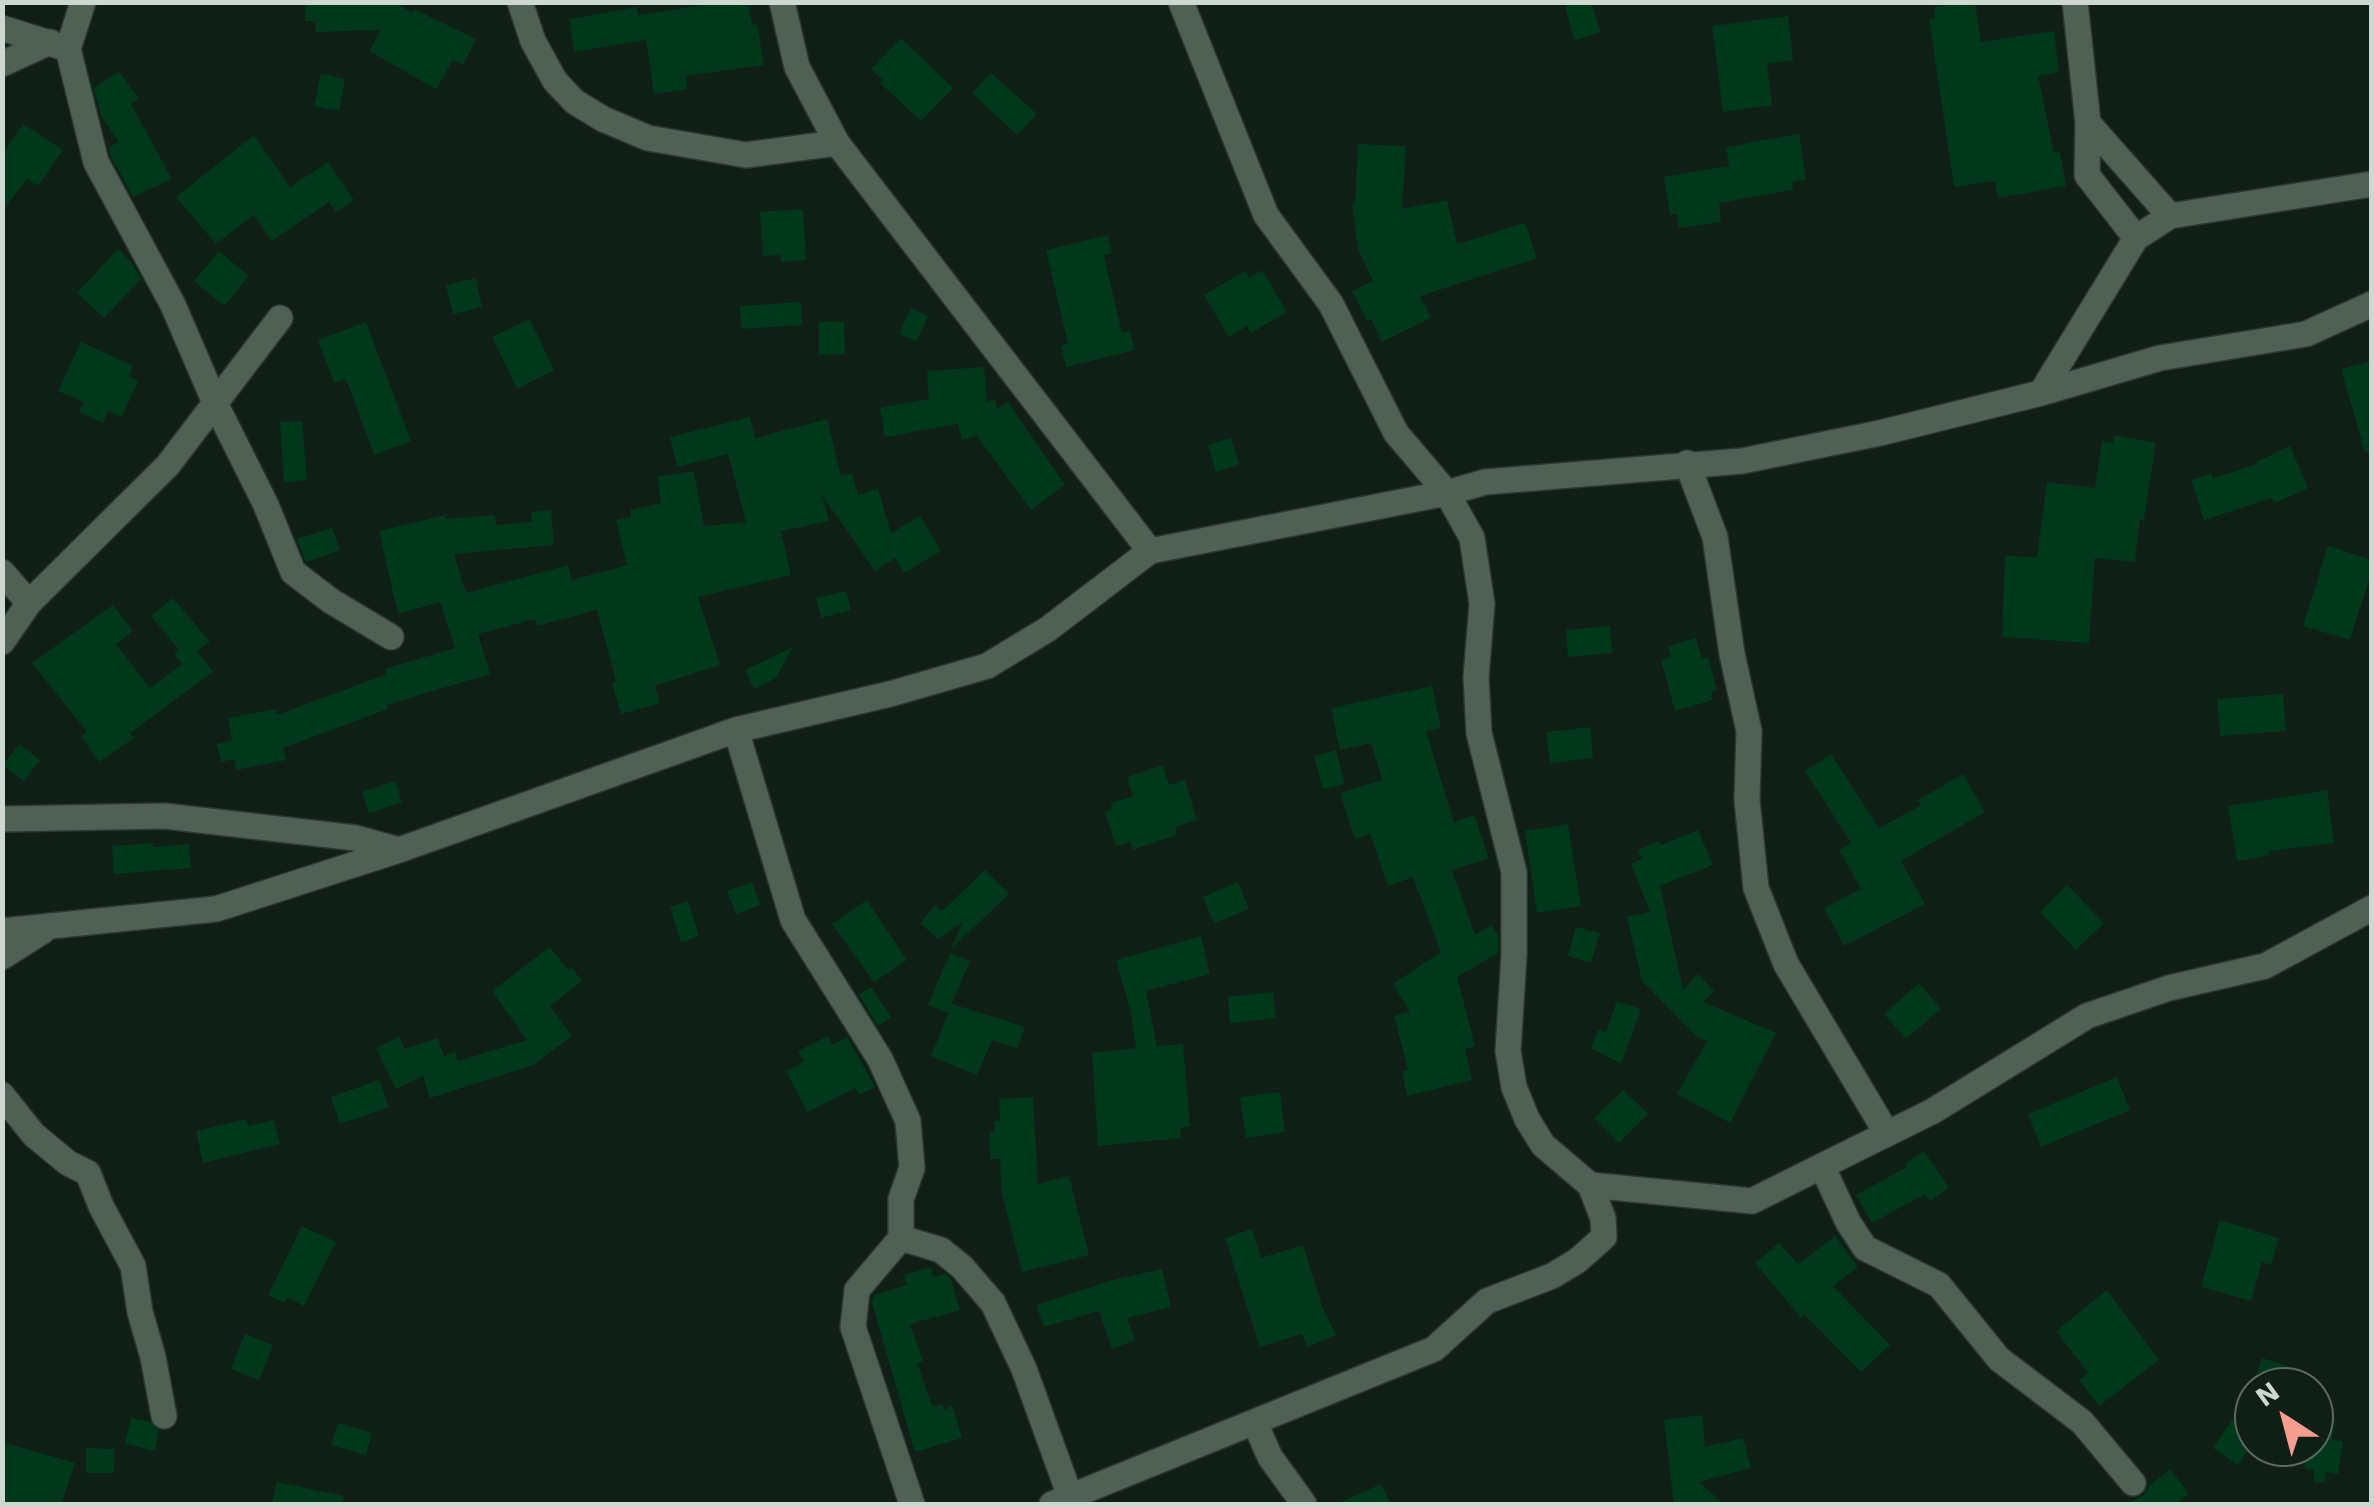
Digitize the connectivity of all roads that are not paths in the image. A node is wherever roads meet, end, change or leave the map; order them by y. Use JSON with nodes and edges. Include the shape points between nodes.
{"nodes":[{"id":1,"x":83,"y":2,"type":"edge"},
{"id":2,"x":520,"y":2,"type":"edge"},
{"id":3,"x":782,"y":2,"type":"edge"},
{"id":4,"x":1181,"y":2,"type":"edge"},
{"id":5,"x":2074,"y":2,"type":"edge"},
{"id":6,"x":2,"y":28,"type":"edge"},
{"id":7,"x":59,"y":46,"type":"junction"},
{"id":8,"x":2,"y":64,"type":"edge"},
{"id":9,"x":2088,"y":123,"type":"junction"},
{"id":10,"x":838,"y":143,"type":"junction"},
{"id":11,"x":2372,"y":184,"type":"edge"},
{"id":12,"x":2170,"y":216,"type":"junction"},
{"id":13,"x":2136,"y":238,"type":"junction"},
{"id":14,"x":2372,"y":304,"type":"edge"},
{"id":15,"x":280,"y":318,"type":"dead end"},
{"id":16,"x":2041,"y":393,"type":"junction"},
{"id":17,"x":216,"y":405,"type":"junction"},
{"id":18,"x":1687,"y":463,"type":"junction"},
{"id":19,"x":1447,"y":493,"type":"junction"},
{"id":20,"x":1150,"y":550,"type":"junction"},
{"id":21,"x":2,"y":572,"type":"edge"},
{"id":22,"x":29,"y":604,"type":"junction"},
{"id":23,"x":391,"y":637,"type":"dead end"},
{"id":24,"x":2,"y":642,"type":"edge"},
{"id":25,"x":736,"y":730,"type":"junction"},
{"id":26,"x":2,"y":819,"type":"edge"},
{"id":27,"x":398,"y":850,"type":"junction"},
{"id":28,"x":2372,"y":908,"type":"edge"},
{"id":29,"x":52,"y":925,"type":"junction"},
{"id":30,"x":2,"y":931,"type":"edge"},
{"id":31,"x":2,"y":956,"type":"edge"},
{"id":32,"x":2,"y":1095,"type":"edge"},
{"id":33,"x":1886,"y":1132,"type":"junction"},
{"id":34,"x":1822,"y":1166,"type":"junction"},
{"id":35,"x":1590,"y":1185,"type":"junction"},
{"id":36,"x":901,"y":1238,"type":"junction"},
{"id":37,"x":164,"y":1416,"type":"dead end"},
{"id":38,"x":1255,"y":1422,"type":"junction"},
{"id":39,"x":2133,"y":1483,"type":"dead end"},
{"id":40,"x":1061,"y":1500,"type":"edge"},
{"id":41,"x":912,"y":1504,"type":"edge"},
{"id":42,"x":1304,"y":1504,"type":"edge"}],
"edges":[{"from":1,"to":7,"type":"street"},
{"from":2,"to":10,"type":"street","via":[[555,80],[602,119],[648,138],[746,155]]},
{"from":3,"to":10,"type":"street","via":[[797,67]]},
{"from":4,"to":19,"type":"street","via":[[1266,215],[1330,304],[1396,433]]},
{"from":5,"to":9,"type":"street"},
{"from":6,"to":7,"type":"street"},
{"from":7,"to":8,"type":"street"},
{"from":7,"to":17,"type":"street","via":[[96,162],[174,305]]},
{"from":9,"to":12,"type":"street"},
{"from":9,"to":13,"type":"street","via":[[2087,175]]},
{"from":10,"to":20,"type":"street"},
{"from":11,"to":12,"type":"street"},
{"from":12,"to":13,"type":"street"},
{"from":13,"to":16,"type":"street"},
{"from":14,"to":16,"type":"street","via":[[2306,334],[2160,358]]},
{"from":15,"to":17,"type":"street"},
{"from":16,"to":18,"type":"street","via":[[1742,461]]},
{"from":17,"to":22,"type":"street","via":[[168,465]]},
{"from":17,"to":23,"type":"street","via":[[292,572]]},
{"from":18,"to":19,"type":"street","via":[[1485,482]]},
{"from":18,"to":33,"type":"street","via":[[1715,537],[1749,731],[1746,800],[1756,888],[1786,964]]},
{"from":19,"to":20,"type":"street"},
{"from":19,"to":35,"type":"street","via":[[1472,538],[1482,604],[1480,732],[1514,872],[1508,1051],[1514,1087],[1544,1145]]},
{"from":20,"to":25,"type":"street","via":[[1048,629],[987,666]]},
{"from":21,"to":22,"type":"street"},
{"from":22,"to":24,"type":"street"},
{"from":25,"to":27,"type":"street"},
{"from":25,"to":36,"type":"street","via":[[793,920],[880,1059],[908,1121],[912,1168],[901,1200]]},
{"from":26,"to":27,"type":"street","via":[[165,816],[356,838]]},
{"from":27,"to":29,"type":"street","via":[[216,909]]},
{"from":28,"to":33,"type":"street","via":[[2266,966],[2087,1016],[1933,1111]]},
{"from":29,"to":30,"type":"street"},
{"from":29,"to":31,"type":"street"},
{"from":32,"to":37,"type":"street","via":[[34,1135],[88,1173],[133,1266]]},
{"from":33,"to":34,"type":"street"},
{"from":34,"to":35,"type":"street","via":[[1752,1200]]},
{"from":34,"to":39,"type":"street","via":[[1865,1248],[1938,1286],[1998,1359],[2082,1422]]},
{"from":35,"to":38,"type":"street","via":[[1604,1237],[1577,1261],[1487,1301],[1434,1349]]},
{"from":36,"to":40,"type":"street","via":[[941,1250],[994,1303],[1024,1369]]},
{"from":36,"to":41,"type":"street","via":[[857,1290],[853,1327]]},
{"from":38,"to":40,"type":"street"},
{"from":38,"to":42,"type":"street","via":[[1270,1457]]}]}
